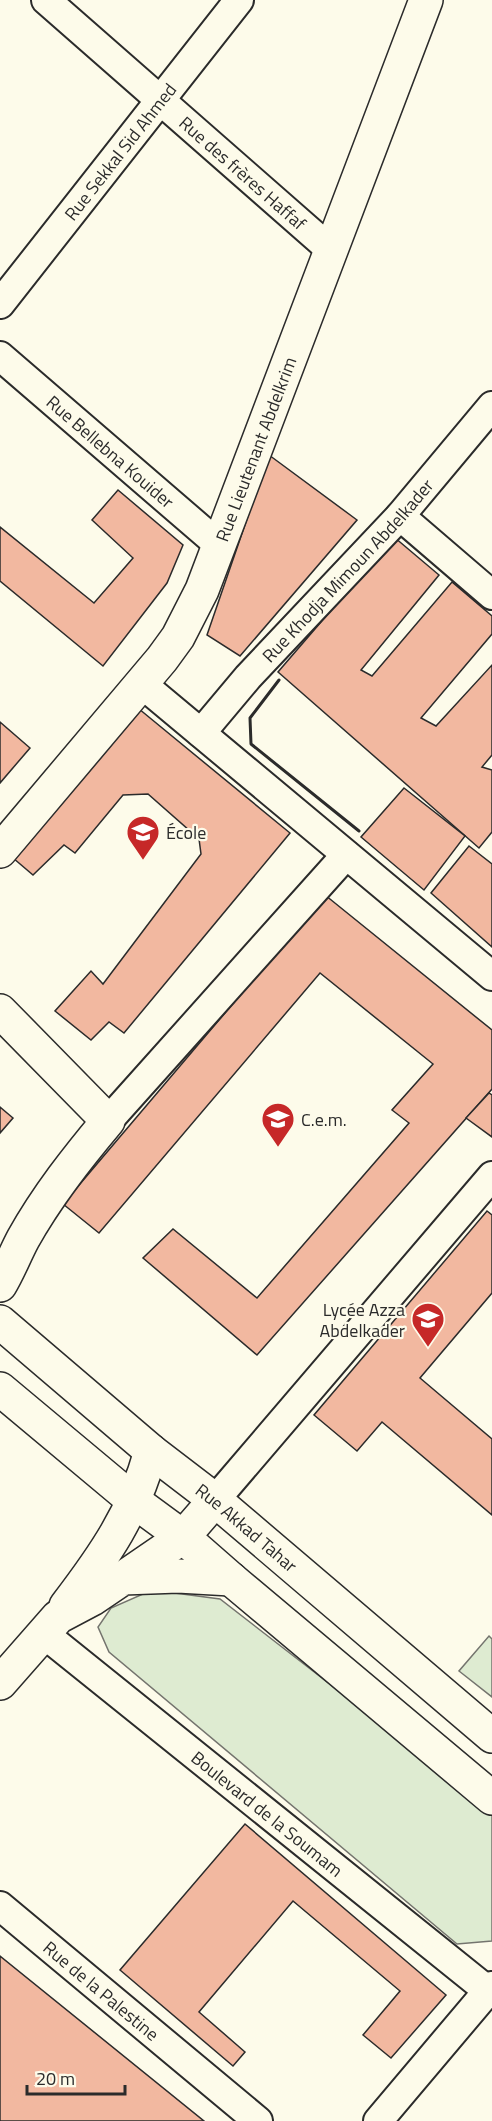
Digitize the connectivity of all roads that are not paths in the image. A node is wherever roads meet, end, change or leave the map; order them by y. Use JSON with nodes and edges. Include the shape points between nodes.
{"nodes":[{"id":1,"x":46,"y":0,"type":"edge"},
{"id":2,"x":239,"y":0,"type":"edge"},
{"id":3,"x":426,"y":0,"type":"edge"},
{"id":4,"x":161,"y":101,"type":"junction"},
{"id":5,"x":331,"y":250,"type":"junction"},
{"id":6,"x":0,"y":304,"type":"edge"},
{"id":7,"x":0,"y":356,"type":"edge"},
{"id":8,"x":492,"y":406,"type":"edge"},
{"id":9,"x":400,"y":516,"type":"junction"},
{"id":10,"x":219,"y":545,"type":"junction"},
{"id":11,"x":492,"y":595,"type":"edge"},
{"id":12,"x":142,"y":684,"type":"junction"},
{"id":13,"x":201,"y":733,"type":"junction"},
{"id":14,"x":0,"y":851,"type":"edge"},
{"id":15,"x":346,"y":855,"type":"junction"},
{"id":16,"x":492,"y":976,"type":"edge"},
{"id":17,"x":0,"y":1011,"type":"edge"},
{"id":18,"x":108,"y":1121,"type":"junction"},
{"id":19,"x":492,"y":1176,"type":"edge"},
{"id":20,"x":0,"y":1285,"type":"edge"},
{"id":21,"x":0,"y":1322,"type":"edge"},
{"id":22,"x":0,"y":1389,"type":"edge"},
{"id":23,"x":151,"y":1451,"type":"junction"},
{"id":24,"x":215,"y":1500,"type":"junction"},
{"id":25,"x":134,"y":1501,"type":"junction"},
{"id":26,"x":183,"y":1537,"type":"junction"},
{"id":27,"x":123,"y":1578,"type":"junction"},
{"id":28,"x":231,"y":1580,"type":"junction"},
{"id":29,"x":50,"y":1625,"type":"junction"},
{"id":30,"x":0,"y":1683,"type":"edge"},
{"id":31,"x":492,"y":1736,"type":"edge"},
{"id":32,"x":492,"y":1798,"type":"edge"},
{"id":33,"x":0,"y":1906,"type":"edge"},
{"id":34,"x":491,"y":1990,"type":"edge"},
{"id":35,"x":258,"y":2121,"type":"edge"},
{"id":36,"x":378,"y":2121,"type":"edge"}],
"edges":[{"from":1,"to":4,"type":"street","name":"Rue des frères Haffaf"},
{"from":2,"to":4,"type":"street","name":"Rue Sekkal Sid Ahmed"},
{"from":3,"to":5,"type":"main road","name":"Rue Lieutenant Abdelkrim"},
{"from":4,"to":5,"type":"street","name":"Rue des frères Haffaf"},
{"from":4,"to":6,"type":"street","name":"Rue Sekkal Sid Ahmed"},
{"from":5,"to":10,"type":"main road","name":"Rue Lieutenant Abdelkrim"},
{"from":7,"to":10,"type":"street","name":"Rue Bellebna Kouider"},
{"from":8,"to":9,"type":"street","name":"Rue Khodja Mimoun Abdelkader"},
{"from":9,"to":11,"type":"street"},
{"from":9,"to":13,"type":"street","name":"Rue Khodja Mimoun Abdelkader","via":[[248,677]]},
{"from":10,"to":12,"type":"main road","name":"Rue Lieutenant Abdelkrim","via":[[178,637]]},
{"from":12,"to":13,"type":"street"},
{"from":12,"to":14,"type":"main road","name":"Rue Lieutenant Abdelkrim"},
{"from":13,"to":15,"type":"street"},
{"from":15,"to":16,"type":"street"},
{"from":15,"to":18,"type":"street"},
{"from":17,"to":18,"type":"main road"},
{"from":18,"to":20,"type":"main road","via":[[47,1200]]},
{"from":19,"to":24,"type":"street"},
{"from":21,"to":23,"type":"main road","name":"Rue Akkad Tahar"},
{"from":22,"to":25,"type":"main road"},
{"from":23,"to":24,"type":"main road","name":"Rue Akkad Tahar"},
{"from":23,"to":25,"type":"main road"},
{"from":24,"to":26,"type":"main road"},
{"from":24,"to":31,"type":"main road","name":"Rue Akkad Tahar"},
{"from":25,"to":26,"type":"main road"},
{"from":25,"to":29,"type":"main road","via":[[104,1557]]},
{"from":26,"to":27,"type":"main road"},
{"from":26,"to":28,"type":"main road"},
{"from":27,"to":28,"type":"main road","via":[[178,1575]]},
{"from":27,"to":29,"type":"main road"},
{"from":28,"to":32,"type":"main road"},
{"from":29,"to":30,"type":"main road"},
{"from":29,"to":34,"type":"street","name":"Boulevard de la Soumam"},
{"from":33,"to":35,"type":"street","name":"Rue de la Palestine"},
{"from":34,"to":36,"type":"street"}]}
